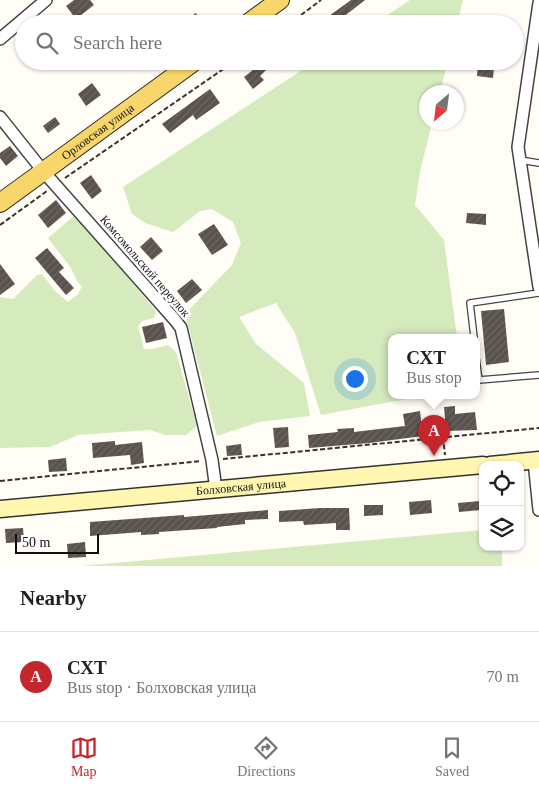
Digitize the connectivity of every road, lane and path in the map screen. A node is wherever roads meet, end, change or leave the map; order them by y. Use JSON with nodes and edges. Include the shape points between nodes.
{"nodes":[{"id":1,"x":46,"y":0,"type":"edge"},
{"id":2,"x":280,"y":0,"type":"edge"},
{"id":3,"x":321,"y":0,"type":"edge"},
{"id":4,"x":539,"y":3,"type":"edge"},
{"id":5,"x":28,"y":15,"type":"edge"},
{"id":6,"x":259,"y":15,"type":"edge"},
{"id":7,"x":300,"y":15,"type":"edge"},
{"id":8,"x":15,"y":26,"type":"edge"},
{"id":9,"x":0,"y":39,"type":"edge"},
{"id":10,"x":183,"y":70,"type":"edge"},
{"id":11,"x":222,"y":70,"type":"edge"},
{"id":12,"x":0,"y":117,"type":"edge"},
{"id":13,"x":520,"y":160,"type":"junction"},
{"id":14,"x":539,"y":163,"type":"edge"},
{"id":15,"x":43,"y":171,"type":"junction"},
{"id":16,"x":55,"y":185,"type":"junction"},
{"id":17,"x":0,"y":203,"type":"edge"},
{"id":18,"x":0,"y":225,"type":"edge"},
{"id":19,"x":536,"y":255,"type":"edge"},
{"id":20,"x":539,"y":287,"type":"edge"},
{"id":21,"x":539,"y":293,"type":"edge"},
{"id":22,"x":474,"y":334,"type":"edge"},
{"id":23,"x":539,"y":375,"type":"edge"},
{"id":24,"x":480,"y":380,"type":"edge"},
{"id":25,"x":539,"y":428,"type":"edge"},
{"id":26,"x":212,"y":460,"type":"junction"},
{"id":27,"x":536,"y":460,"type":"edge"},
{"id":28,"x":479,"y":465,"type":"edge"},
{"id":29,"x":0,"y":481,"type":"edge"},
{"id":30,"x":216,"y":490,"type":"junction"},
{"id":31,"x":0,"y":509,"type":"edge"},
{"id":32,"x":539,"y":510,"type":"edge"}],
"edges":[{"from":1,"to":5,"type":"street"},
{"from":2,"to":6,"type":"main road"},
{"from":3,"to":7,"type":"path"},
{"from":4,"to":13,"type":"street","via":[[518,147]]},
{"from":8,"to":9,"type":"street"},
{"from":10,"to":15,"type":"main road","name":"Орловская улица"},
{"from":11,"to":16,"type":"path"},
{"from":12,"to":15,"type":"street","name":"Комсомольский переулок"},
{"from":13,"to":14,"type":"lane"},
{"from":13,"to":19,"type":"street"},
{"from":15,"to":16,"type":"street","name":"Комсомольский переулок"},
{"from":15,"to":17,"type":"main road","name":"Орловская улица"},
{"from":16,"to":18,"type":"path"},
{"from":16,"to":26,"type":"street","name":"Комсомольский переулок","via":[[181,328]]},
{"from":19,"to":20,"type":"street"},
{"from":21,"to":22,"type":"lane","via":[[470,302]]},
{"from":23,"to":24,"type":"lane"},
{"from":25,"to":26,"type":"path"},
{"from":26,"to":29,"type":"path"},
{"from":26,"to":30,"type":"street","name":"Комсомольский переулок"},
{"from":27,"to":32,"type":"street"},
{"from":28,"to":30,"type":"main road","name":"Болховская улица"},
{"from":30,"to":31,"type":"main road","name":"Болховская улица"}]}
